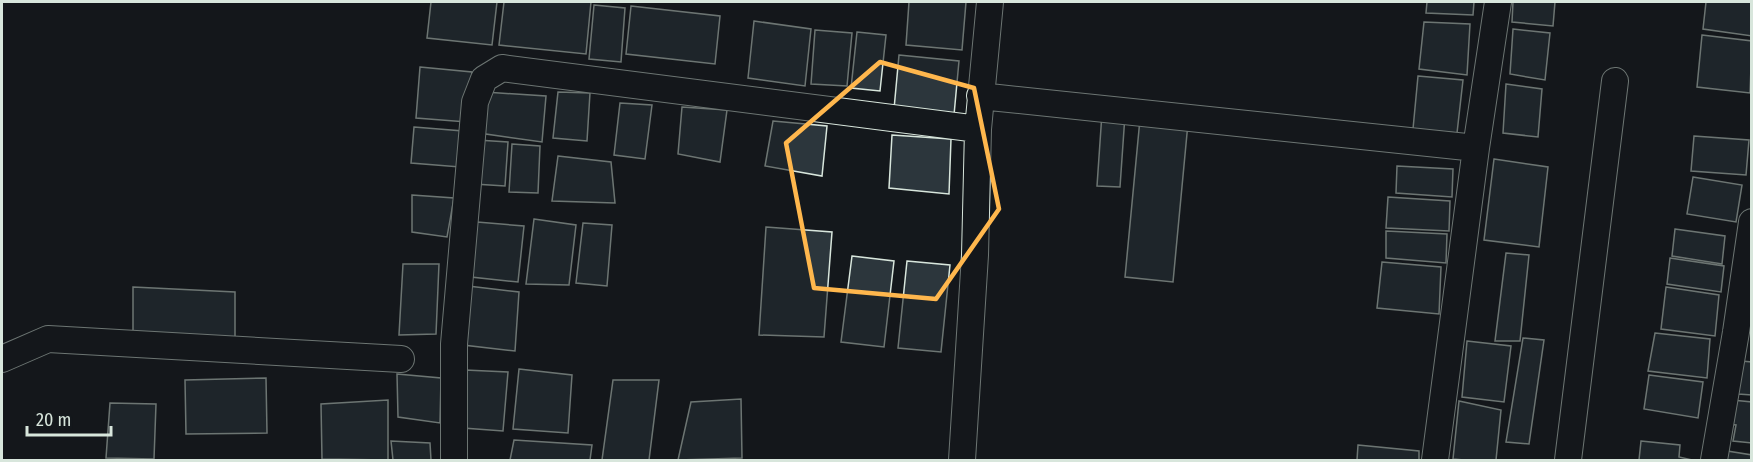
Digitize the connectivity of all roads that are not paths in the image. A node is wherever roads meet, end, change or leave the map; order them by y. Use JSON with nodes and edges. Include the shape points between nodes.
{"nodes":[{"id":1,"x":990,"y":2,"type":"edge"},
{"id":2,"x":1498,"y":2,"type":"edge"},
{"id":3,"x":1615,"y":81,"type":"dead end"},
{"id":4,"x":980,"y":96,"type":"junction"},
{"id":5,"x":978,"y":129,"type":"junction"},
{"id":6,"x":1476,"y":148,"type":"junction"},
{"id":7,"x":1752,"y":222,"type":"edge"},
{"id":8,"x":2,"y":359,"type":"edge"},
{"id":9,"x":401,"y":359,"type":"dead end"},
{"id":10,"x":454,"y":460,"type":"edge"},
{"id":11,"x":962,"y":460,"type":"edge"},
{"id":12,"x":1435,"y":460,"type":"edge"},
{"id":13,"x":1568,"y":460,"type":"edge"},
{"id":14,"x":1714,"y":460,"type":"edge"}],
"edges":[{"from":1,"to":4,"type":"street"},
{"from":2,"to":6,"type":"street"},
{"from":3,"to":13,"type":"street"},
{"from":4,"to":5,"type":"street"},
{"from":4,"to":6,"type":"street"},
{"from":5,"to":10,"type":"street","via":[[502,68],[484,79],[476,102],[454,344]]},
{"from":5,"to":11,"type":"street","via":[[975,255]]},
{"from":6,"to":12,"type":"street"},
{"from":7,"to":14,"type":"street"},
{"from":8,"to":9,"type":"street","via":[[48,339]]}]}
